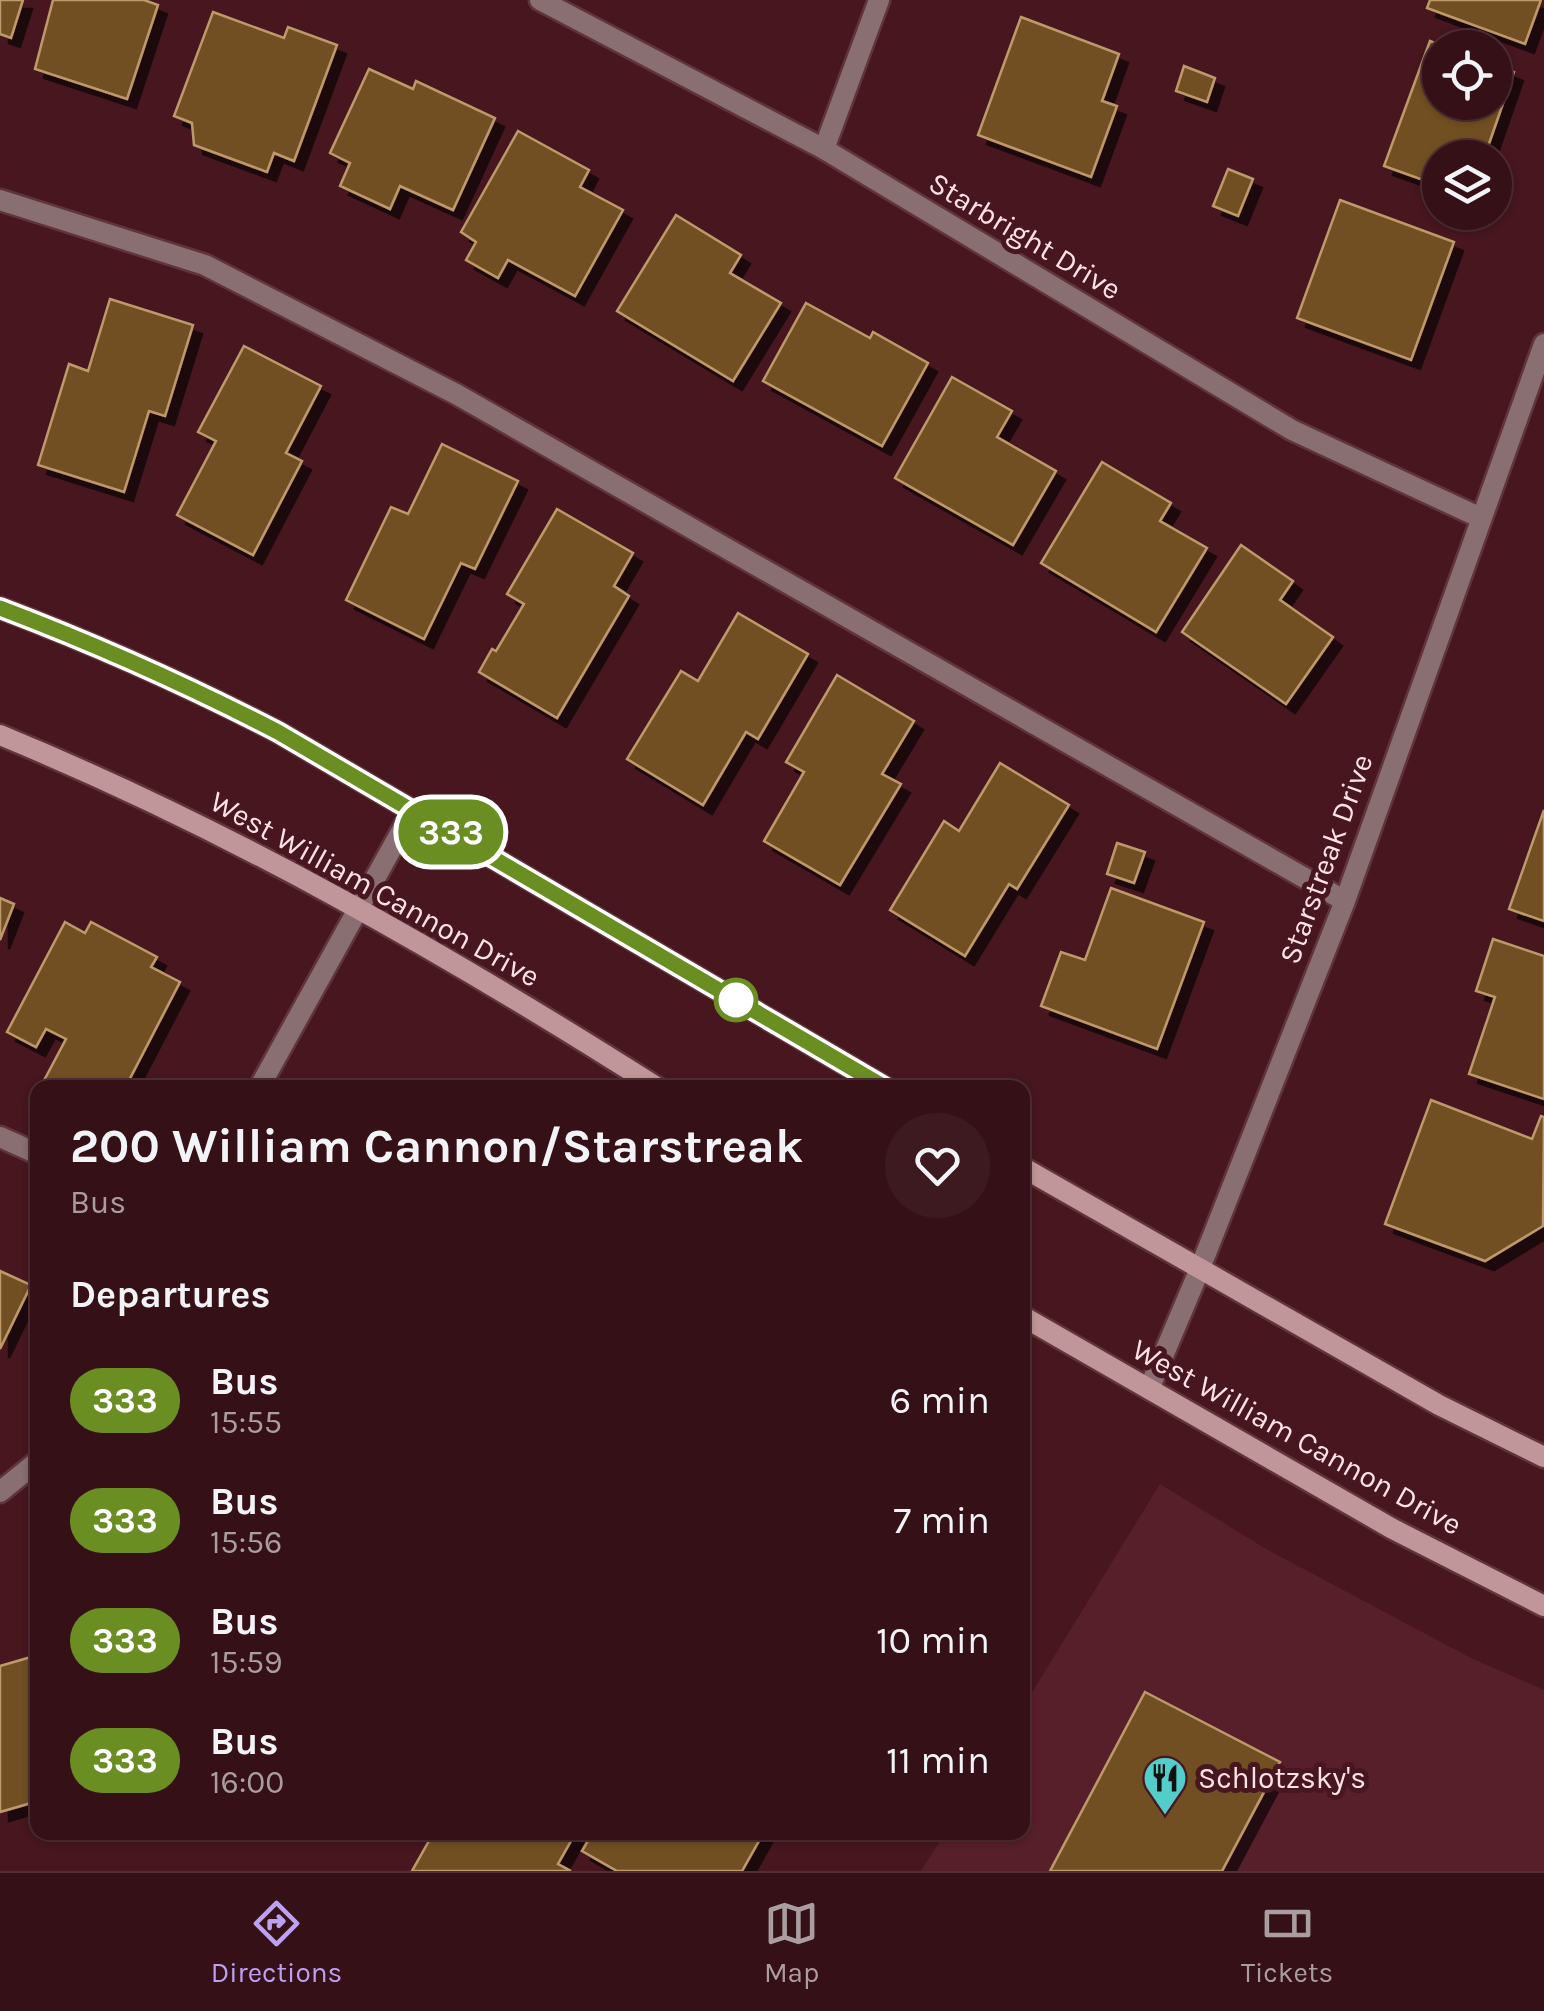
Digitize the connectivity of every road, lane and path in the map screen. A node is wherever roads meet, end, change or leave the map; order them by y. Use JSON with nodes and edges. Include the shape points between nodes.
{"nodes":[{"id":1,"x":540,"y":0,"type":"edge"},
{"id":2,"x":879,"y":0,"type":"edge"},
{"id":3,"x":824,"y":149,"type":"junction"},
{"id":4,"x":0,"y":200,"type":"edge"},
{"id":5,"x":1544,"y":344,"type":"edge"},
{"id":6,"x":1481,"y":518,"type":"junction"},
{"id":7,"x":0,"y":608,"type":"edge"},
{"id":8,"x":0,"y":735,"type":"edge"},
{"id":9,"x":413,"y":810,"type":"junction"},
{"id":10,"x":1345,"y":901,"type":"junction"},
{"id":11,"x":360,"y":908,"type":"junction"},
{"id":12,"x":263,"y":1080,"type":"edge"},
{"id":13,"x":645,"y":1080,"type":"edge"},
{"id":14,"x":872,"y":1080,"type":"edge"},
{"id":15,"x":0,"y":1137,"type":"edge"},
{"id":16,"x":30,"y":1150,"type":"edge"},
{"id":17,"x":1030,"y":1172,"type":"edge"},
{"id":18,"x":1199,"y":1270,"type":"junction"},
{"id":19,"x":1030,"y":1321,"type":"edge"},
{"id":20,"x":1148,"y":1388,"type":"junction"},
{"id":21,"x":1544,"y":1456,"type":"edge"},
{"id":22,"x":30,"y":1467,"type":"edge"},
{"id":23,"x":0,"y":1492,"type":"edge"},
{"id":24,"x":1544,"y":1606,"type":"edge"}],
"edges":[{"from":1,"to":3,"type":"street","name":"Starbright Drive"},
{"from":2,"to":3,"type":"street"},
{"from":3,"to":6,"type":"street","name":"Starbright Drive","via":[[1234,398]]},
{"from":4,"to":10,"type":"street","via":[[205,265],[456,394]]},
{"from":5,"to":6,"type":"street","name":"Starstreak Drive"},
{"from":6,"to":10,"type":"street","name":"Starstreak Drive"},
{"from":7,"to":9,"type":"main road","via":[[196,690]]},
{"from":8,"to":11,"type":"main road","name":"West William Cannon Drive","via":[[206,826]]},
{"from":9,"to":11,"type":"street"},
{"from":9,"to":14,"type":"main road"},
{"from":10,"to":18,"type":"street","name":"Starstreak Drive"},
{"from":11,"to":12,"type":"street"},
{"from":11,"to":13,"type":"main road","name":"West William Cannon Drive"},
{"from":15,"to":16,"type":"street"},
{"from":17,"to":18,"type":"main road"},
{"from":18,"to":20,"type":"street","name":"Starstreak Drive"},
{"from":18,"to":21,"type":"main road"},
{"from":19,"to":20,"type":"main road","name":"West William Cannon Drive"},
{"from":20,"to":24,"type":"main road","name":"West William Cannon Drive","via":[[1391,1528]]},
{"from":22,"to":23,"type":"street"}]}
